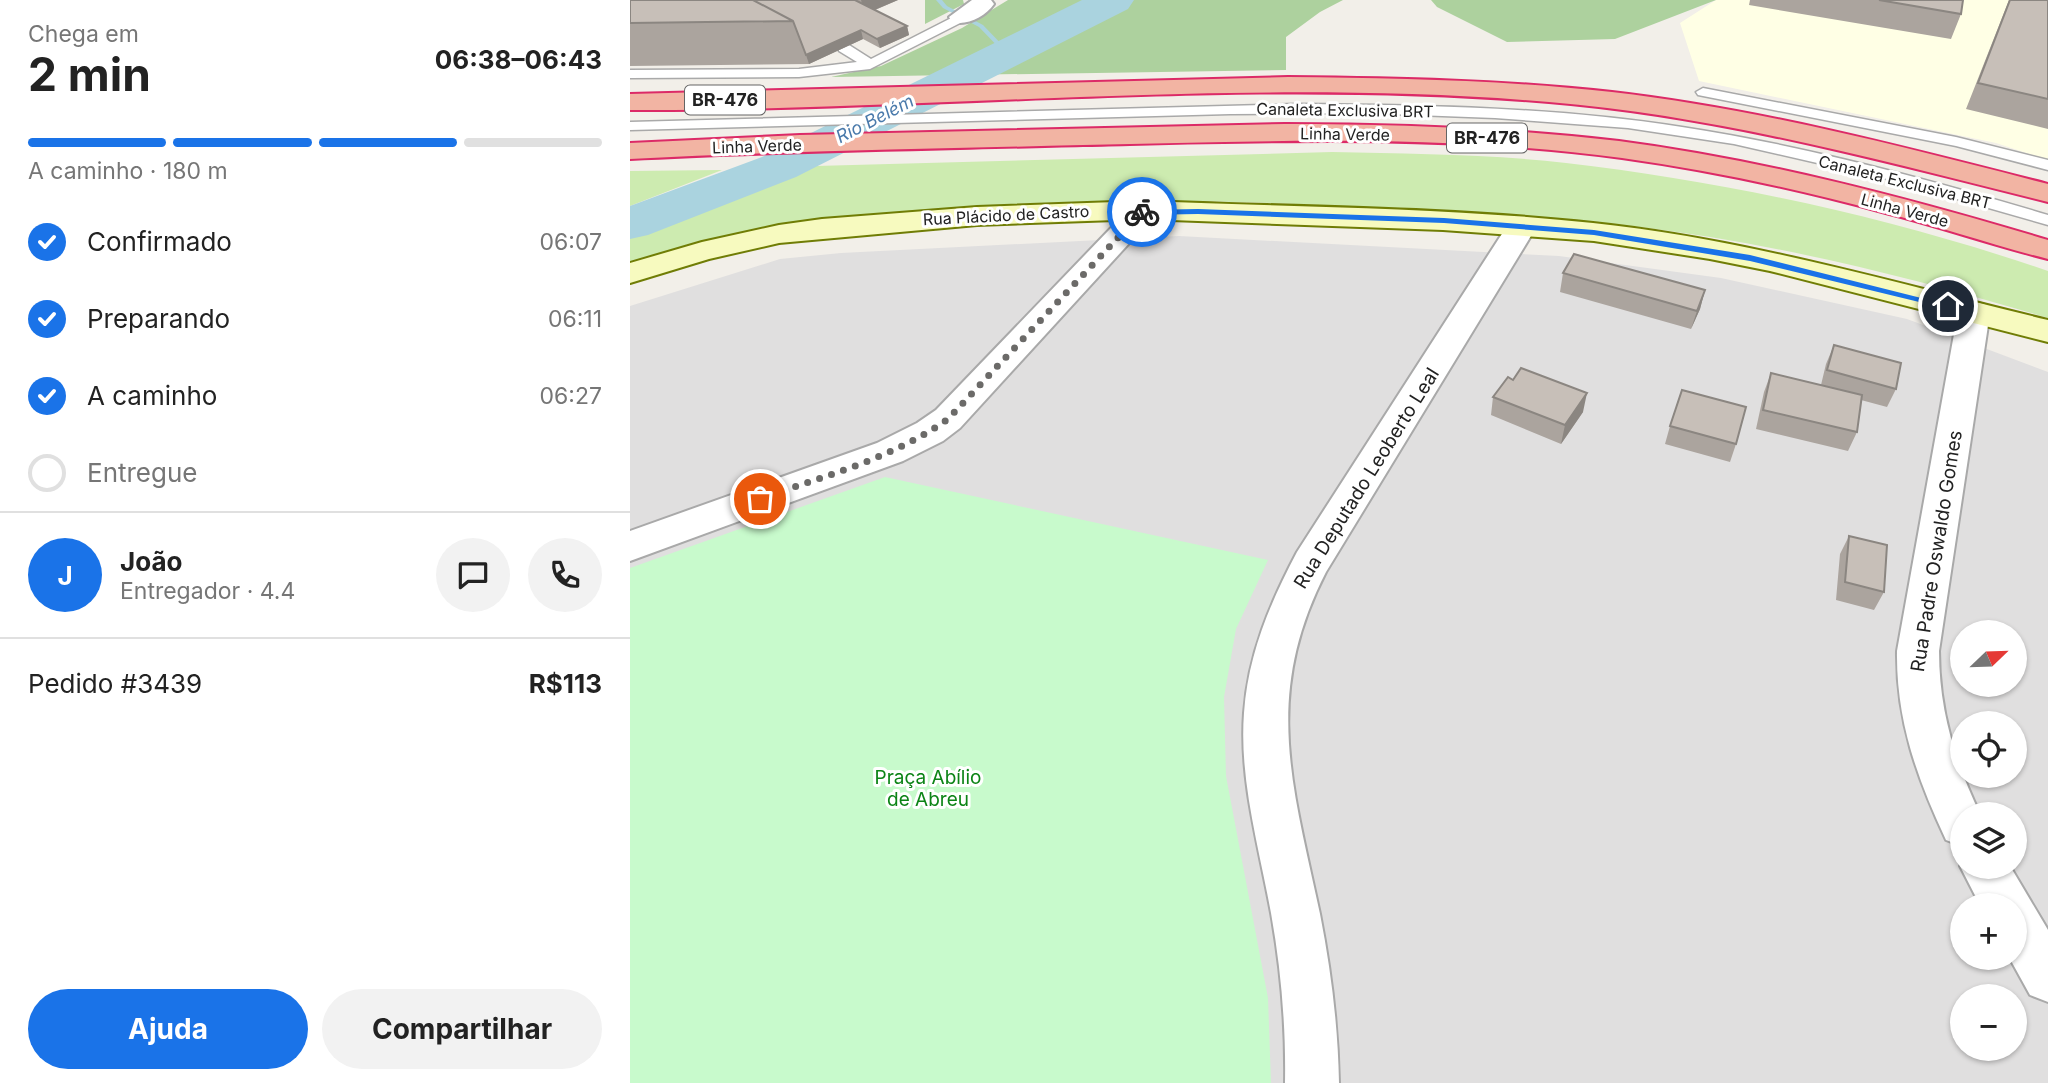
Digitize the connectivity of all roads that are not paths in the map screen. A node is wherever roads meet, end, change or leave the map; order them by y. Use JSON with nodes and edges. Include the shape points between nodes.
{"nodes":[{"id":1,"x":981,"y":2,"type":"edge"},
{"id":2,"x":961,"y":17,"type":"joint"},
{"id":3,"x":844,"y":48,"type":"edge"},
{"id":4,"x":870,"y":65,"type":"junction"},
{"id":5,"x":630,"y":74,"type":"edge"},
{"id":6,"x":1703,"y":92,"type":"dead end"},
{"id":7,"x":630,"y":102,"type":"edge"},
{"id":8,"x":630,"y":127,"type":"edge"},
{"id":9,"x":630,"y":151,"type":"edge"},
{"id":10,"x":2048,"y":165,"type":"edge"},
{"id":11,"x":2048,"y":193,"type":"edge"},
{"id":12,"x":1144,"y":211,"type":"junction"},
{"id":13,"x":2048,"y":220,"type":"edge"},
{"id":14,"x":1522,"y":226,"type":"junction"},
{"id":15,"x":2048,"y":250,"type":"edge"},
{"id":16,"x":630,"y":273,"type":"edge"},
{"id":17,"x":1974,"y":312,"type":"junction"},
{"id":18,"x":2048,"y":331,"type":"edge"},
{"id":19,"x":630,"y":546,"type":"edge"},
{"id":20,"x":1953,"y":802,"type":"edge"},
{"id":21,"x":2027,"y":941,"type":"edge"},
{"id":22,"x":2048,"y":977,"type":"edge"},
{"id":23,"x":1312,"y":1083,"type":"edge"}],
"edges":[{"from":1,"to":2,"type":"street"},
{"from":2,"to":4,"type":"lane"},
{"from":3,"to":4,"type":"lane"},
{"from":4,"to":5,"type":"lane","via":[[799,73]]},
{"from":6,"to":10,"type":"lane"},
{"from":7,"to":11,"type":"highway","number":"BR-476","via":[[1354,85],[1486,90],[1684,109],[1814,133]]},
{"from":8,"to":13,"type":"lane","name":"Canaleta Exclusiva BRT","via":[[1307,108],[1570,118],[1774,149]]},
{"from":9,"to":15,"type":"highway","name":"Linha Verde","number":"BR-476","via":[[1322,133],[1557,144],[1750,172]]},
{"from":12,"to":14,"type":"main road","name":"Rua Plácido de Castro"},
{"from":12,"to":16,"type":"main road","name":"Rua Plácido de Castro","via":[[1029,213],[822,228],[737,242]]},
{"from":12,"to":19,"type":"street","via":[[963,403],[930,432],[890,452]]},
{"from":14,"to":17,"type":"main road","name":"Rua Plácido de Castro","via":[[1710,250]]},
{"from":14,"to":23,"type":"street","name":"Rua Deputado Leoberto Leal","via":[[1311,563],[1280,632],[1268,680],[1265,735],[1269,786],[1306,967],[1313,1032]]},
{"from":17,"to":18,"type":"main road","name":"Rua Plácido de Castro"},
{"from":17,"to":20,"type":"street","name":"Rua Padre Oswaldo Gomes","via":[[1918,652],[1917,684],[1926,736]]},
{"from":21,"to":22,"type":"street"}]}
